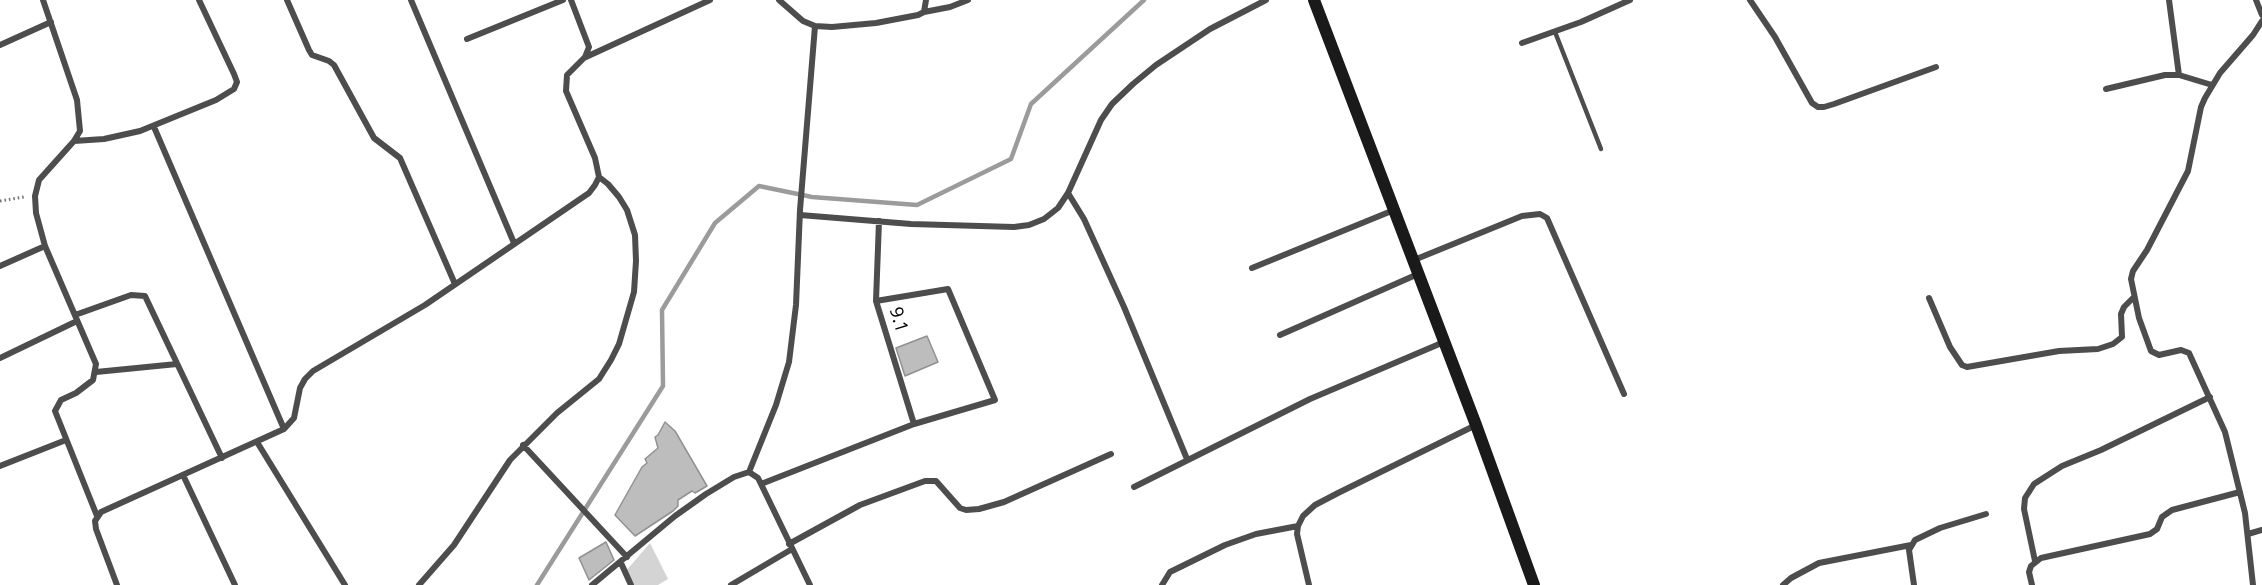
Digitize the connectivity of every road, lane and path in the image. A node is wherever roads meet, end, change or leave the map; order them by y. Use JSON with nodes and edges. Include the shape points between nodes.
{"nodes":[{"id":1,"x":43,"y":0,"type":"edge"},
{"id":2,"x":199,"y":0,"type":"edge"},
{"id":3,"x":287,"y":0,"type":"edge"},
{"id":4,"x":411,"y":0,"type":"edge"},
{"id":5,"x":563,"y":0,"type":"edge"},
{"id":6,"x":571,"y":0,"type":"edge"},
{"id":7,"x":710,"y":0,"type":"edge"},
{"id":8,"x":778,"y":0,"type":"edge"},
{"id":9,"x":926,"y":0,"type":"edge"},
{"id":10,"x":968,"y":0,"type":"edge"},
{"id":11,"x":1266,"y":0,"type":"edge"},
{"id":12,"x":1314,"y":0,"type":"edge"},
{"id":13,"x":1630,"y":0,"type":"edge"},
{"id":14,"x":1750,"y":0,"type":"edge"},
{"id":15,"x":2169,"y":0,"type":"edge"},
{"id":16,"x":2256,"y":0,"type":"edge"},
{"id":17,"x":924,"y":12,"type":"junction"},
{"id":18,"x":2262,"y":15,"type":"edge"},
{"id":19,"x":2262,"y":21,"type":"edge"},
{"id":20,"x":51,"y":22,"type":"junction"},
{"id":21,"x":815,"y":26,"type":"junction"},
{"id":22,"x":1555,"y":32,"type":"junction"},
{"id":23,"x":467,"y":39,"type":"dead end"},
{"id":24,"x":1522,"y":43,"type":"dead end"},
{"id":25,"x":0,"y":45,"type":"edge"},
{"id":26,"x":585,"y":57,"type":"junction"},
{"id":27,"x":1936,"y":67,"type":"dead end"},
{"id":28,"x":2179,"y":75,"type":"junction"},
{"id":29,"x":2212,"y":86,"type":"junction"},
{"id":30,"x":2106,"y":89,"type":"dead end"},
{"id":31,"x":154,"y":127,"type":"junction"},
{"id":32,"x":74,"y":141,"type":"junction"},
{"id":33,"x":1601,"y":149,"type":"dead end"},
{"id":34,"x":599,"y":177,"type":"junction"},
{"id":35,"x":1068,"y":193,"type":"junction"},
{"id":36,"x":35,"y":196,"type":"junction"},
{"id":37,"x":0,"y":201,"type":"edge"},
{"id":38,"x":1394,"y":210,"type":"junction"},
{"id":39,"x":800,"y":213,"type":"junction"},
{"id":40,"x":879,"y":221,"type":"junction"},
{"id":41,"x":514,"y":243,"type":"junction"},
{"id":42,"x":45,"y":246,"type":"junction"},
{"id":43,"x":1414,"y":261,"type":"junction"},
{"id":44,"x":0,"y":266,"type":"edge"},
{"id":45,"x":1252,"y":268,"type":"dead end"},
{"id":46,"x":1419,"y":274,"type":"junction"},
{"id":47,"x":455,"y":284,"type":"junction"},
{"id":48,"x":2134,"y":297,"type":"junction"},
{"id":49,"x":1929,"y":298,"type":"dead end"},
{"id":50,"x":876,"y":301,"type":"junction"},
{"id":51,"x":76,"y":318,"type":"junction"},
{"id":52,"x":1280,"y":335,"type":"dead end"},
{"id":53,"x":1445,"y":342,"type":"junction"},
{"id":54,"x":0,"y":358,"type":"edge"},
{"id":55,"x":177,"y":364,"type":"junction"},
{"id":56,"x":96,"y":372,"type":"junction"},
{"id":57,"x":1624,"y":394,"type":"dead end"},
{"id":58,"x":2210,"y":397,"type":"junction"},
{"id":59,"x":915,"y":424,"type":"junction"},
{"id":60,"x":1476,"y":425,"type":"junction"},
{"id":61,"x":284,"y":429,"type":"junction"},
{"id":62,"x":66,"y":440,"type":"junction"},
{"id":63,"x":257,"y":442,"type":"junction"},
{"id":64,"x":523,"y":445,"type":"junction"},
{"id":65,"x":1111,"y":454,"type":"dead end"},
{"id":66,"x":222,"y":458,"type":"junction"},
{"id":67,"x":1187,"y":459,"type":"junction"},
{"id":68,"x":0,"y":466,"type":"edge"},
{"id":69,"x":748,"y":472,"type":"junction"},
{"id":70,"x":183,"y":475,"type":"junction"},
{"id":71,"x":761,"y":484,"type":"junction"},
{"id":72,"x":1134,"y":487,"type":"dead end"},
{"id":73,"x":2240,"y":492,"type":"junction"},
{"id":74,"x":1986,"y":514,"type":"dead end"},
{"id":75,"x":97,"y":516,"type":"junction"},
{"id":76,"x":1298,"y":526,"type":"junction"},
{"id":77,"x":2262,"y":530,"type":"edge"},
{"id":78,"x":2248,"y":534,"type":"junction"},
{"id":79,"x":1911,"y":545,"type":"junction"},
{"id":80,"x":790,"y":547,"type":"junction"},
{"id":81,"x":627,"y":557,"type":"junction"},
{"id":82,"x":2035,"y":561,"type":"junction"},
{"id":83,"x":621,"y":563,"type":"junction"},
{"id":84,"x":117,"y":585,"type":"edge"},
{"id":85,"x":235,"y":585,"type":"edge"},
{"id":86,"x":345,"y":585,"type":"edge"},
{"id":87,"x":418,"y":585,"type":"edge"},
{"id":88,"x":592,"y":585,"type":"edge"},
{"id":89,"x":631,"y":585,"type":"edge"},
{"id":90,"x":731,"y":585,"type":"edge"},
{"id":91,"x":810,"y":585,"type":"edge"},
{"id":92,"x":1162,"y":585,"type":"edge"},
{"id":93,"x":1309,"y":585,"type":"edge"},
{"id":94,"x":1534,"y":585,"type":"edge"},
{"id":95,"x":1783,"y":585,"type":"edge"},
{"id":96,"x":1914,"y":585,"type":"edge"},
{"id":97,"x":2032,"y":585,"type":"edge"},
{"id":98,"x":2253,"y":585,"type":"edge"}],
"edges":[{"from":1,"to":20,"type":"street"},
{"from":2,"to":31,"type":"street","via":[[237,82],[234,89],[216,100]]},
{"from":3,"to":47,"type":"street","via":[[312,55],[334,65],[374,138],[400,158]]},
{"from":4,"to":41,"type":"street"},
{"from":5,"to":23,"type":"street"},
{"from":6,"to":26,"type":"street","via":[[587,40]]},
{"from":7,"to":26,"type":"street"},
{"from":8,"to":21,"type":"street"},
{"from":9,"to":17,"type":"street"},
{"from":10,"to":17,"type":"street"},
{"from":11,"to":35,"type":"street","via":[[1210,29],[1156,65],[1112,104]]},
{"from":12,"to":38,"type":"main road"},
{"from":13,"to":22,"type":"street"},
{"from":14,"to":27,"type":"street","via":[[1818,107]]},
{"from":15,"to":28,"type":"street"},
{"from":16,"to":18,"type":"street"},
{"from":17,"to":21,"type":"street","via":[[876,23]]},
{"from":19,"to":29,"type":"street"},
{"from":20,"to":25,"type":"street"},
{"from":20,"to":32,"type":"street","via":[[77,100],[80,131]]},
{"from":21,"to":39,"type":"street"},
{"from":22,"to":24,"type":"street"},
{"from":22,"to":33,"type":"lane"},
{"from":26,"to":34,"type":"street","via":[[567,75],[566,91],[595,158]]},
{"from":28,"to":29,"type":"street"},
{"from":28,"to":30,"type":"street","via":[[2150,77]]},
{"from":29,"to":48,"type":"street","via":[[2201,108],[2188,171],[2133,271]]},
{"from":31,"to":32,"type":"street","via":[[104,139]]},
{"from":31,"to":61,"type":"street"},
{"from":32,"to":36,"type":"street","via":[[39,180]]},
{"from":34,"to":41,"type":"street","via":[[588,192]]},
{"from":34,"to":64,"type":"street","via":[[619,197],[635,235],[633,292],[626,322],[611,360],[598,379]]},
{"from":35,"to":40,"type":"street","via":[[1058,208],[1029,225]]},
{"from":35,"to":67,"type":"street","via":[[1124,307]]},
{"from":36,"to":37,"type":"path"},
{"from":36,"to":42,"type":"street"},
{"from":38,"to":43,"type":"main road"},
{"from":38,"to":45,"type":"street"},
{"from":39,"to":40,"type":"street"},
{"from":39,"to":69,"type":"street","via":[[789,362]]},
{"from":40,"to":50,"type":"street","name":"9.1"},
{"from":41,"to":47,"type":"street"},
{"from":42,"to":44,"type":"street"},
{"from":42,"to":51,"type":"street"},
{"from":43,"to":46,"type":"main road"},
{"from":43,"to":57,"type":"street","via":[[1508,220],[1531,213],[1547,218]]},
{"from":46,"to":52,"type":"street"},
{"from":46,"to":53,"type":"main road"},
{"from":47,"to":61,"type":"street","via":[[392,326],[313,370],[300,388],[294,418]]},
{"from":48,"to":49,"type":"street","via":[[2121,314],[2122,338],[2114,344],[1967,367],[1950,347]]},
{"from":48,"to":58,"type":"street","via":[[2151,351],[2159,355],[2181,350],[2189,353]]},
{"from":50,"to":59,"type":"street","name":"9.1"},
{"from":50,"to":59,"type":"street","via":[[948,289],[995,400]]},
{"from":51,"to":54,"type":"street"},
{"from":51,"to":55,"type":"street","via":[[130,294],[145,296]]},
{"from":51,"to":56,"type":"street"},
{"from":53,"to":60,"type":"main road"},
{"from":53,"to":67,"type":"street","via":[[1310,399]]},
{"from":55,"to":56,"type":"street"},
{"from":55,"to":66,"type":"street"},
{"from":56,"to":62,"type":"street","via":[[86,386],[57,405],[57,419]]},
{"from":58,"to":73,"type":"street","via":[[2225,432]]},
{"from":58,"to":82,"type":"street","via":[[2062,466],[2034,484],[2025,498],[2024,509]]},
{"from":59,"to":71,"type":"street"},
{"from":60,"to":76,"type":"street","via":[[1315,505]]},
{"from":60,"to":94,"type":"main road"},
{"from":61,"to":63,"type":"street"},
{"from":62,"to":68,"type":"street"},
{"from":62,"to":75,"type":"street"},
{"from":63,"to":66,"type":"street"},
{"from":63,"to":86,"type":"street"},
{"from":64,"to":81,"type":"street"},
{"from":64,"to":87,"type":"street","via":[[454,545]]},
{"from":65,"to":80,"type":"street","via":[[1011,499],[979,509],[960,508],[936,481],[925,481],[870,501]]},
{"from":66,"to":70,"type":"street"},
{"from":67,"to":72,"type":"street"},
{"from":69,"to":71,"type":"street"},
{"from":69,"to":81,"type":"street","via":[[706,494]]},
{"from":70,"to":75,"type":"street"},
{"from":70,"to":85,"type":"street"},
{"from":71,"to":80,"type":"street"},
{"from":73,"to":78,"type":"street"},
{"from":73,"to":82,"type":"street","via":[[2172,510],[2150,534]]},
{"from":74,"to":79,"type":"street","via":[[1923,535]]},
{"from":75,"to":84,"type":"street","via":[[100,544]]},
{"from":76,"to":92,"type":"street","via":[[1224,545],[1170,572]]},
{"from":76,"to":93,"type":"street","via":[[1299,548]]},
{"from":77,"to":78,"type":"street"},
{"from":78,"to":98,"type":"street"},
{"from":79,"to":95,"type":"street","via":[[1819,563]]},
{"from":79,"to":96,"type":"street"},
{"from":80,"to":90,"type":"street"},
{"from":80,"to":91,"type":"street"},
{"from":81,"to":83,"type":"street"},
{"from":82,"to":97,"type":"street","via":[[2029,572]]},
{"from":83,"to":88,"type":"street"},
{"from":83,"to":89,"type":"street"}]}
